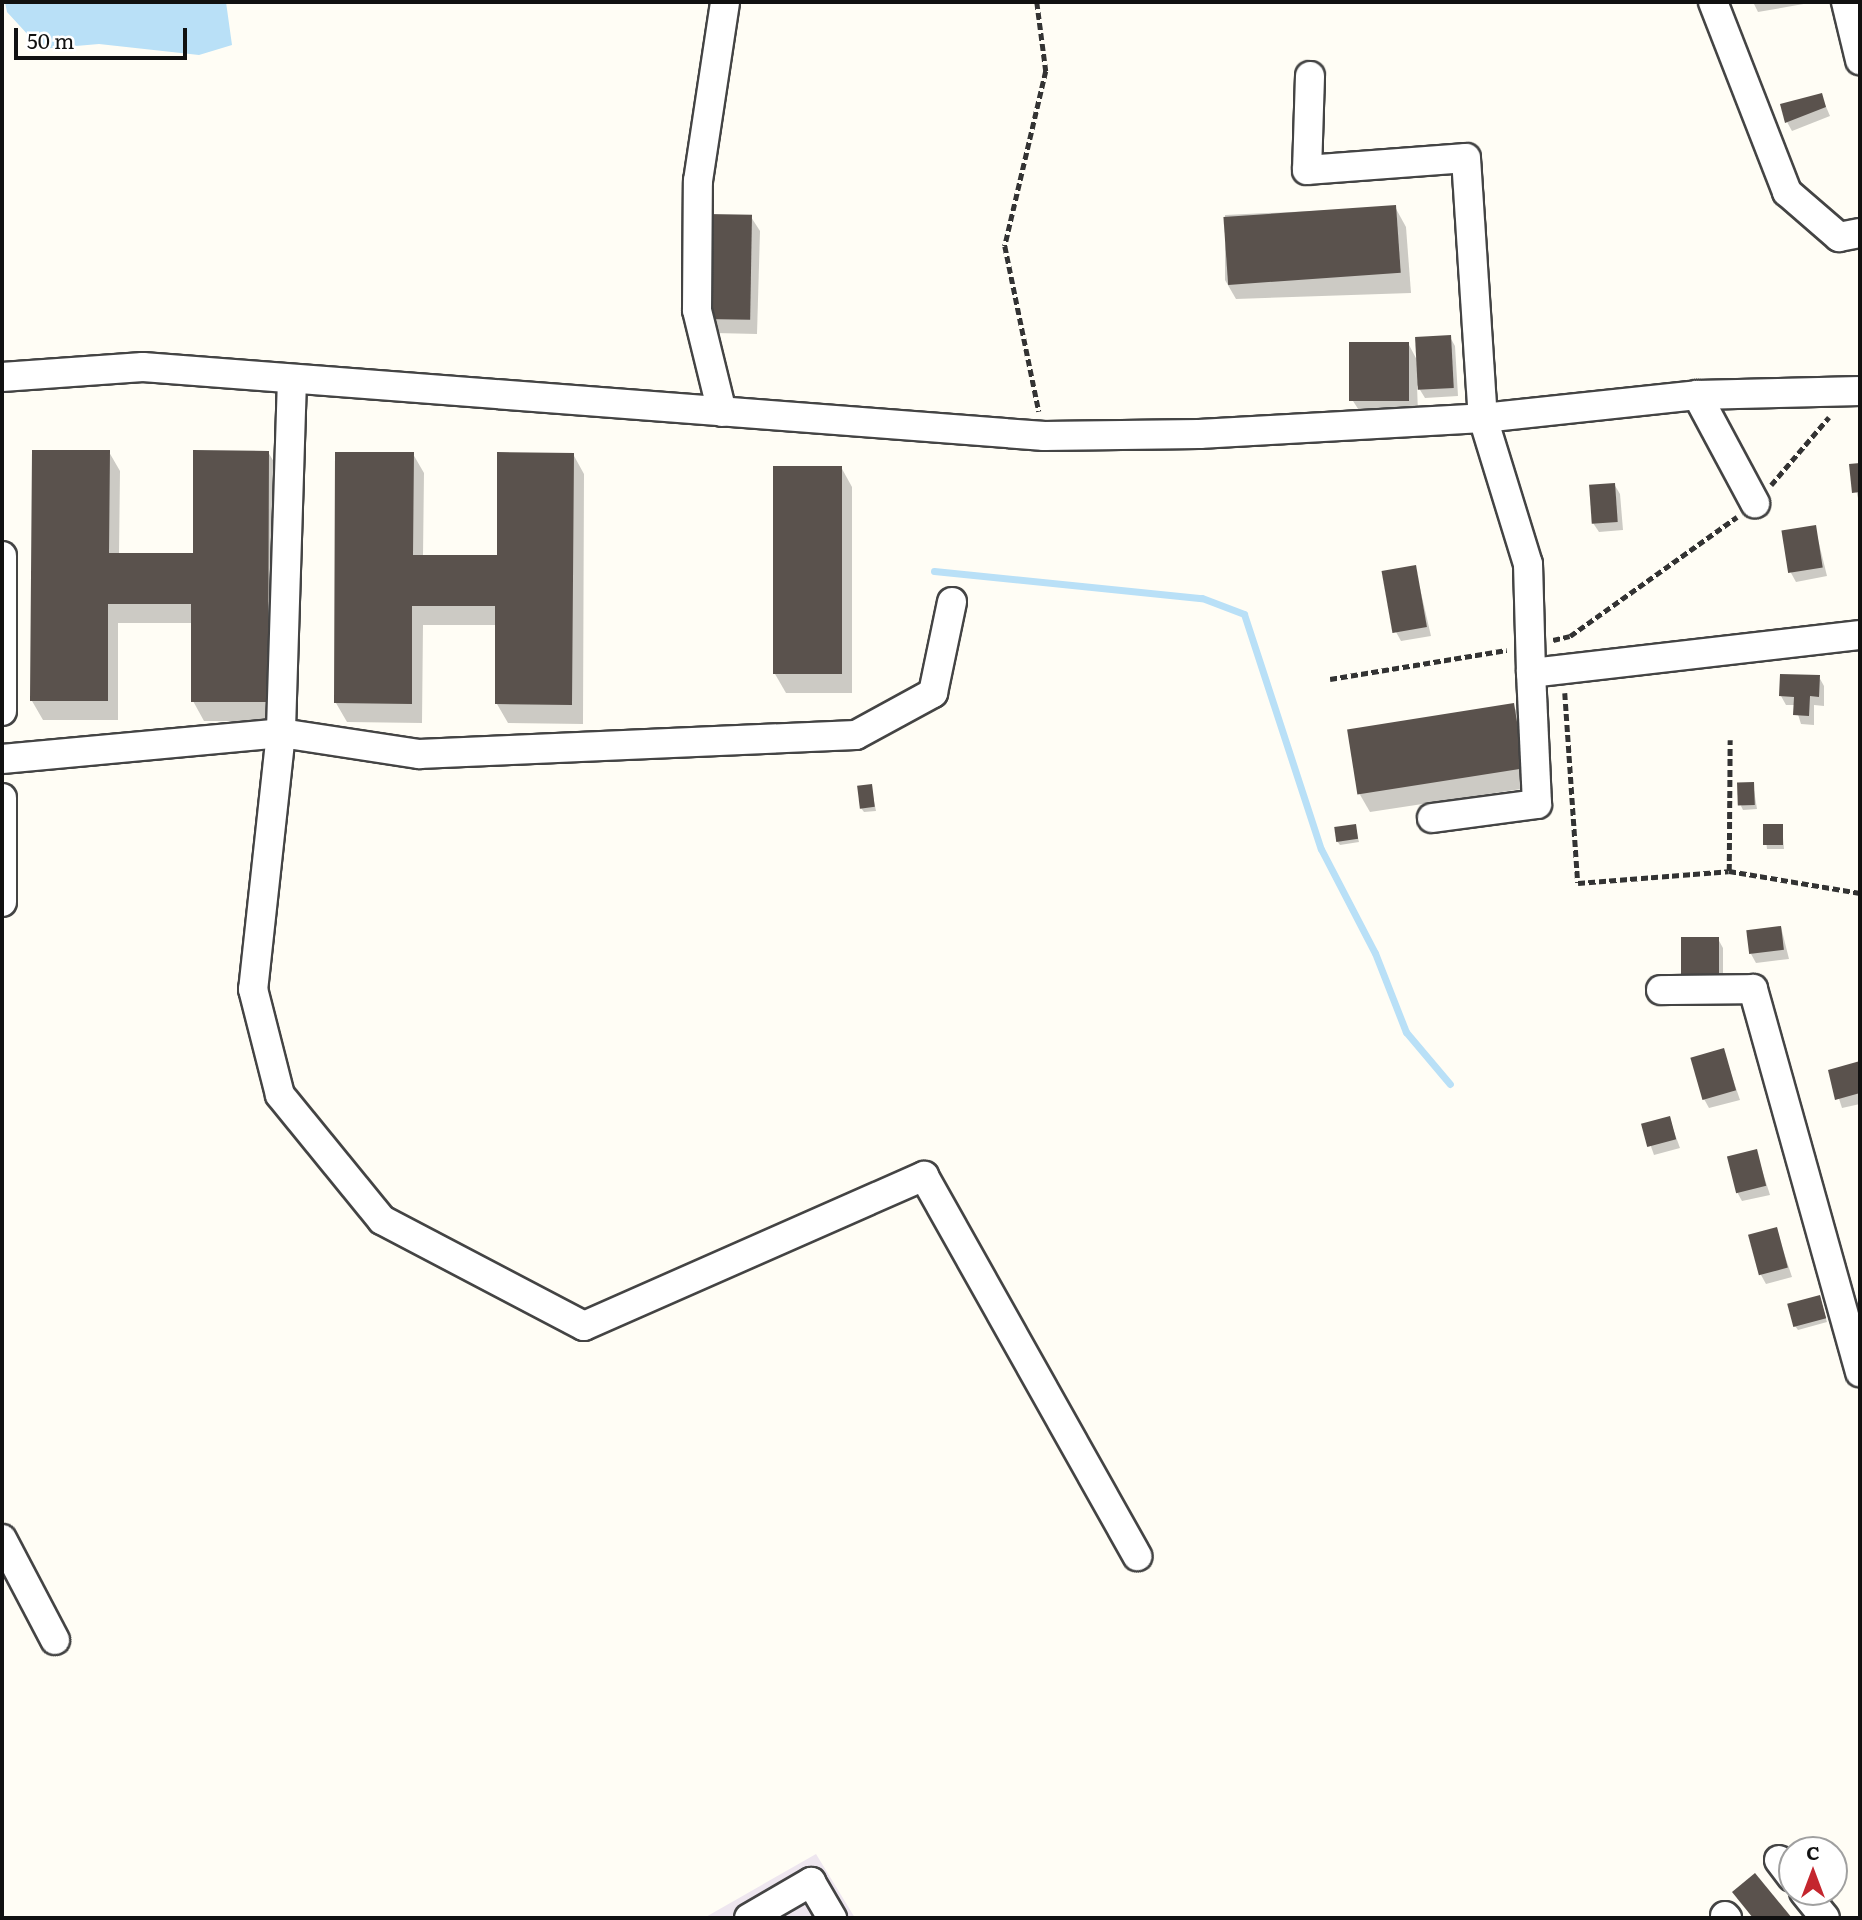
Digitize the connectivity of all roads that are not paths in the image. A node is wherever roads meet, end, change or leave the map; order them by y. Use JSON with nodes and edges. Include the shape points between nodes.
{"nodes":[{"id":1,"x":726,"y":2,"type":"edge"},
{"id":2,"x":1713,"y":2,"type":"edge"},
{"id":3,"x":1846,"y":2,"type":"edge"},
{"id":4,"x":1860,"y":60,"type":"edge"},
{"id":5,"x":1310,"y":75,"type":"dead end"},
{"id":6,"x":1860,"y":233,"type":"edge"},
{"id":7,"x":2,"y":377,"type":"edge"},
{"id":8,"x":292,"y":379,"type":"junction"},
{"id":9,"x":1855,"y":392,"type":"edge"},
{"id":10,"x":1697,"y":395,"type":"junction"},
{"id":11,"x":722,"y":412,"type":"junction"},
{"id":12,"x":1483,"y":418,"type":"junction"},
{"id":13,"x":1755,"y":503,"type":"road end"},
{"id":14,"x":2,"y":556,"type":"edge"},
{"id":15,"x":952,"y":602,"type":"dead end"},
{"id":16,"x":1860,"y":635,"type":"edge"},
{"id":17,"x":1531,"y":659,"type":"junction"},
{"id":18,"x":2,"y":711,"type":"edge"},
{"id":19,"x":281,"y":733,"type":"junction"},
{"id":20,"x":2,"y":759,"type":"edge"},
{"id":21,"x":2,"y":798,"type":"edge"},
{"id":22,"x":1432,"y":818,"type":"dead end"},
{"id":23,"x":2,"y":902,"type":"edge"},
{"id":24,"x":1661,"y":990,"type":"dead end"},
{"id":25,"x":1860,"y":1372,"type":"edge"},
{"id":26,"x":2,"y":1539,"type":"edge"},
{"id":27,"x":1136,"y":1556,"type":"dead end"},
{"id":28,"x":55,"y":1640,"type":"dead end"},
{"id":29,"x":749,"y":1918,"type":"edge"},
{"id":30,"x":832,"y":1918,"type":"edge"}],
"edges":[{"from":1,"to":11,"type":"street","via":[[698,194],[697,310]]},
{"from":2,"to":6,"type":"street","via":[[1787,192],[1839,237]]},
{"from":3,"to":4,"type":"street"},
{"from":5,"to":12,"type":"street","via":[[1307,170],[1466,158]]},
{"from":7,"to":8,"type":"street","via":[[143,368]]},
{"from":8,"to":11,"type":"street"},
{"from":8,"to":19,"type":"street"},
{"from":9,"to":10,"type":"street"},
{"from":10,"to":12,"type":"street"},
{"from":10,"to":13,"type":"street"},
{"from":11,"to":12,"type":"street","via":[[1044,436],[1199,434]]},
{"from":12,"to":17,"type":"street","via":[[1528,564]]},
{"from":14,"to":18,"type":"street"},
{"from":15,"to":19,"type":"street","via":[[933,693],[856,734],[419,754]]},
{"from":16,"to":17,"type":"street","via":[[1563,669]]},
{"from":17,"to":22,"type":"street","via":[[1537,803]]},
{"from":19,"to":20,"type":"street"},
{"from":19,"to":27,"type":"street","via":[[253,989],[280,1095],[382,1220],[584,1326],[924,1176]]},
{"from":21,"to":23,"type":"street"},
{"from":24,"to":25,"type":"street","via":[[1753,989]]},
{"from":26,"to":28,"type":"street"},
{"from":29,"to":30,"type":"street","via":[[810,1882]]}]}
